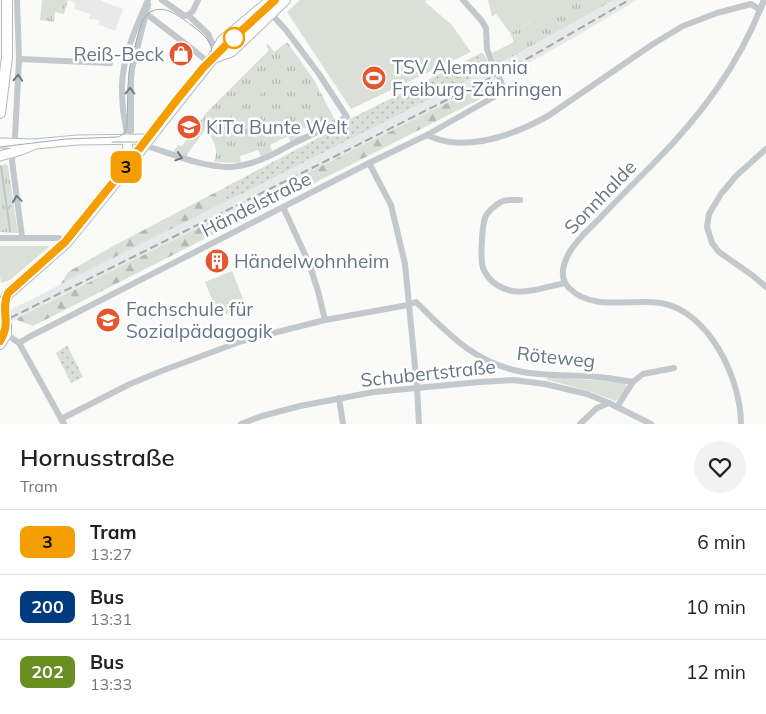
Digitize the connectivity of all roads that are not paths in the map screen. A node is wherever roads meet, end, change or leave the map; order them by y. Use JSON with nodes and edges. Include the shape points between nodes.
{"nodes":[{"id":1,"x":7,"y":0,"type":"edge"},
{"id":2,"x":17,"y":0,"type":"edge"},
{"id":3,"x":149,"y":0,"type":"edge"},
{"id":4,"x":162,"y":0,"type":"edge"},
{"id":5,"x":198,"y":0,"type":"edge"},
{"id":6,"x":285,"y":0,"type":"edge"},
{"id":7,"x":463,"y":0,"type":"edge"},
{"id":8,"x":764,"y":0,"type":"edge"},
{"id":9,"x":268,"y":7,"type":"edge"},
{"id":10,"x":760,"y":10,"type":"junction"},
{"id":11,"x":145,"y":12,"type":"junction"},
{"id":12,"x":188,"y":15,"type":"junction"},
{"id":13,"x":215,"y":54,"type":"junction"},
{"id":14,"x":19,"y":59,"type":"junction"},
{"id":15,"x":110,"y":63,"type":"dead end"},
{"id":16,"x":493,"y":65,"type":"tunnel mouth"},
{"id":17,"x":500,"y":79,"type":"dead end"},
{"id":18,"x":0,"y":113,"type":"edge"},
{"id":19,"x":427,"y":135,"type":"junction"},
{"id":20,"x":138,"y":140,"type":"junction"},
{"id":21,"x":0,"y":143,"type":"edge"},
{"id":22,"x":14,"y":148,"type":"junction"},
{"id":23,"x":766,"y":149,"type":"edge"},
{"id":24,"x":0,"y":156,"type":"edge"},
{"id":25,"x":369,"y":163,"type":"junction"},
{"id":26,"x":127,"y":168,"type":"junction"},
{"id":27,"x":520,"y":200,"type":"dead end"},
{"id":28,"x":283,"y":207,"type":"junction"},
{"id":29,"x":22,"y":237,"type":"junction"},
{"id":30,"x":0,"y":238,"type":"edge"},
{"id":31,"x":66,"y":243,"type":"junction"},
{"id":32,"x":565,"y":282,"type":"junction"},
{"id":33,"x":766,"y":287,"type":"edge"},
{"id":34,"x":2,"y":302,"type":"edge"},
{"id":35,"x":408,"y":305,"type":"junction"},
{"id":36,"x":325,"y":320,"type":"junction"},
{"id":37,"x":3,"y":336,"type":"edge"},
{"id":38,"x":19,"y":343,"type":"junction"},
{"id":39,"x":674,"y":368,"type":"dead end"},
{"id":40,"x":633,"y":382,"type":"junction"},
{"id":41,"x":417,"y":387,"type":"junction"},
{"id":42,"x":339,"y":398,"type":"junction"},
{"id":43,"x":609,"y":403,"type":"junction"},
{"id":44,"x":617,"y":406,"type":"junction"},
{"id":45,"x":263,"y":420,"type":"edge"},
{"id":46,"x":62,"y":421,"type":"edge"},
{"id":47,"x":241,"y":424,"type":"edge"},
{"id":48,"x":343,"y":424,"type":"edge"},
{"id":49,"x":418,"y":424,"type":"edge"},
{"id":50,"x":580,"y":424,"type":"edge"},
{"id":51,"x":651,"y":424,"type":"edge"},
{"id":52,"x":741,"y":424,"type":"edge"}],
"edges":[{"from":1,"to":18,"type":"main road","via":[[8,44]]},
{"from":2,"to":14,"type":"street"},
{"from":3,"to":11,"type":"street"},
{"from":4,"to":12,"type":"street"},
{"from":5,"to":12,"type":"street"},
{"from":6,"to":9,"type":"main road"},
{"from":7,"to":16,"type":"street","via":[[486,28],[487,49]]},
{"from":8,"to":10,"type":"street","name":"Sonnhalde"},
{"from":9,"to":13,"type":"main road","via":[[232,51]]},
{"from":20,"to":9,"type":"street","one_way":true,"via":[[187,159],[231,167],[263,159],[347,118],[319,74]]},
{"from":10,"to":19,"type":"street","via":[[751,4],[684,26],[548,116],[512,133],[460,142]]},
{"from":10,"to":32,"type":"street","name":"Sonnhalde","via":[[727,75],[695,119],[574,246],[563,268]]},
{"from":11,"to":13,"type":"street","via":[[196,52]]},
{"from":20,"to":11,"type":"street","one_way":true,"via":[[130,111],[131,74]]},
{"from":11,"to":20,"type":"street","via":[[122,65],[124,117]]},
{"from":12,"to":13,"type":"street","via":[[208,34]]},
{"from":13,"to":20,"type":"main road"},
{"from":14,"to":15,"type":"street"},
{"from":22,"to":14,"type":"street","one_way":true},
{"from":17,"to":19,"type":"street","name":"Händelstraße","via":[[503,87],[499,94]]},
{"from":19,"to":25,"type":"street","name":"Händelstraße"},
{"from":20,"to":22,"type":"main road","via":[[77,140]]},
{"from":20,"to":26,"type":"main road"},
{"from":20,"to":26,"type":"main road"},
{"from":21,"to":22,"type":"main road"},
{"from":22,"to":24,"type":"main road"},
{"from":29,"to":22,"type":"street","one_way":true,"via":[[12,161]]},
{"from":23,"to":33,"type":"street","via":[[721,194],[709,214],[707,227],[719,252]]},
{"from":25,"to":28,"type":"street","name":"Händelstraße"},
{"from":25,"to":35,"type":"street","via":[[391,205],[405,264]]},
{"from":26,"to":31,"type":"main road"},
{"from":27,"to":32,"type":"street","via":[[501,201],[485,218],[483,268],[501,288],[513,291]]},
{"from":28,"to":36,"type":"street","via":[[309,263]]},
{"from":28,"to":38,"type":"street","name":"Händelstraße"},
{"from":29,"to":30,"type":"street"},
{"from":29,"to":31,"type":"street","via":[[59,238]]},
{"from":31,"to":34,"type":"main road"},
{"from":32,"to":52,"type":"street","via":[[587,299],[608,303],[661,303],[692,317],[716,345],[730,370]]},
{"from":35,"to":36,"type":"street"},
{"from":35,"to":40,"type":"street","name":"Röteweg","via":[[416,302],[467,349],[507,368],[544,375],[616,378]]},
{"from":35,"to":41,"type":"street"},
{"from":36,"to":46,"type":"street","via":[[242,341],[164,370],[130,384]]},
{"from":37,"to":38,"type":"street"},
{"from":37,"to":38,"type":"street","via":[[7,342]]},
{"from":38,"to":46,"type":"street"},
{"from":39,"to":40,"type":"street","via":[[643,374]]},
{"from":40,"to":44,"type":"street"},
{"from":41,"to":42,"type":"street","name":"Schubertstraße"},
{"from":41,"to":43,"type":"street","name":"Schubertstraße","via":[[513,380],[563,388]]},
{"from":41,"to":49,"type":"street"},
{"from":42,"to":45,"type":"street","name":"Schubertstraße","via":[[300,406]]},
{"from":42,"to":48,"type":"street"},
{"from":43,"to":44,"type":"street","name":"Schubertstraße"},
{"from":43,"to":50,"type":"street","via":[[597,408]]},
{"from":44,"to":51,"type":"street","name":"Schubertstraße"},
{"from":45,"to":47,"type":"street","name":"Schubertstraße"}]}
